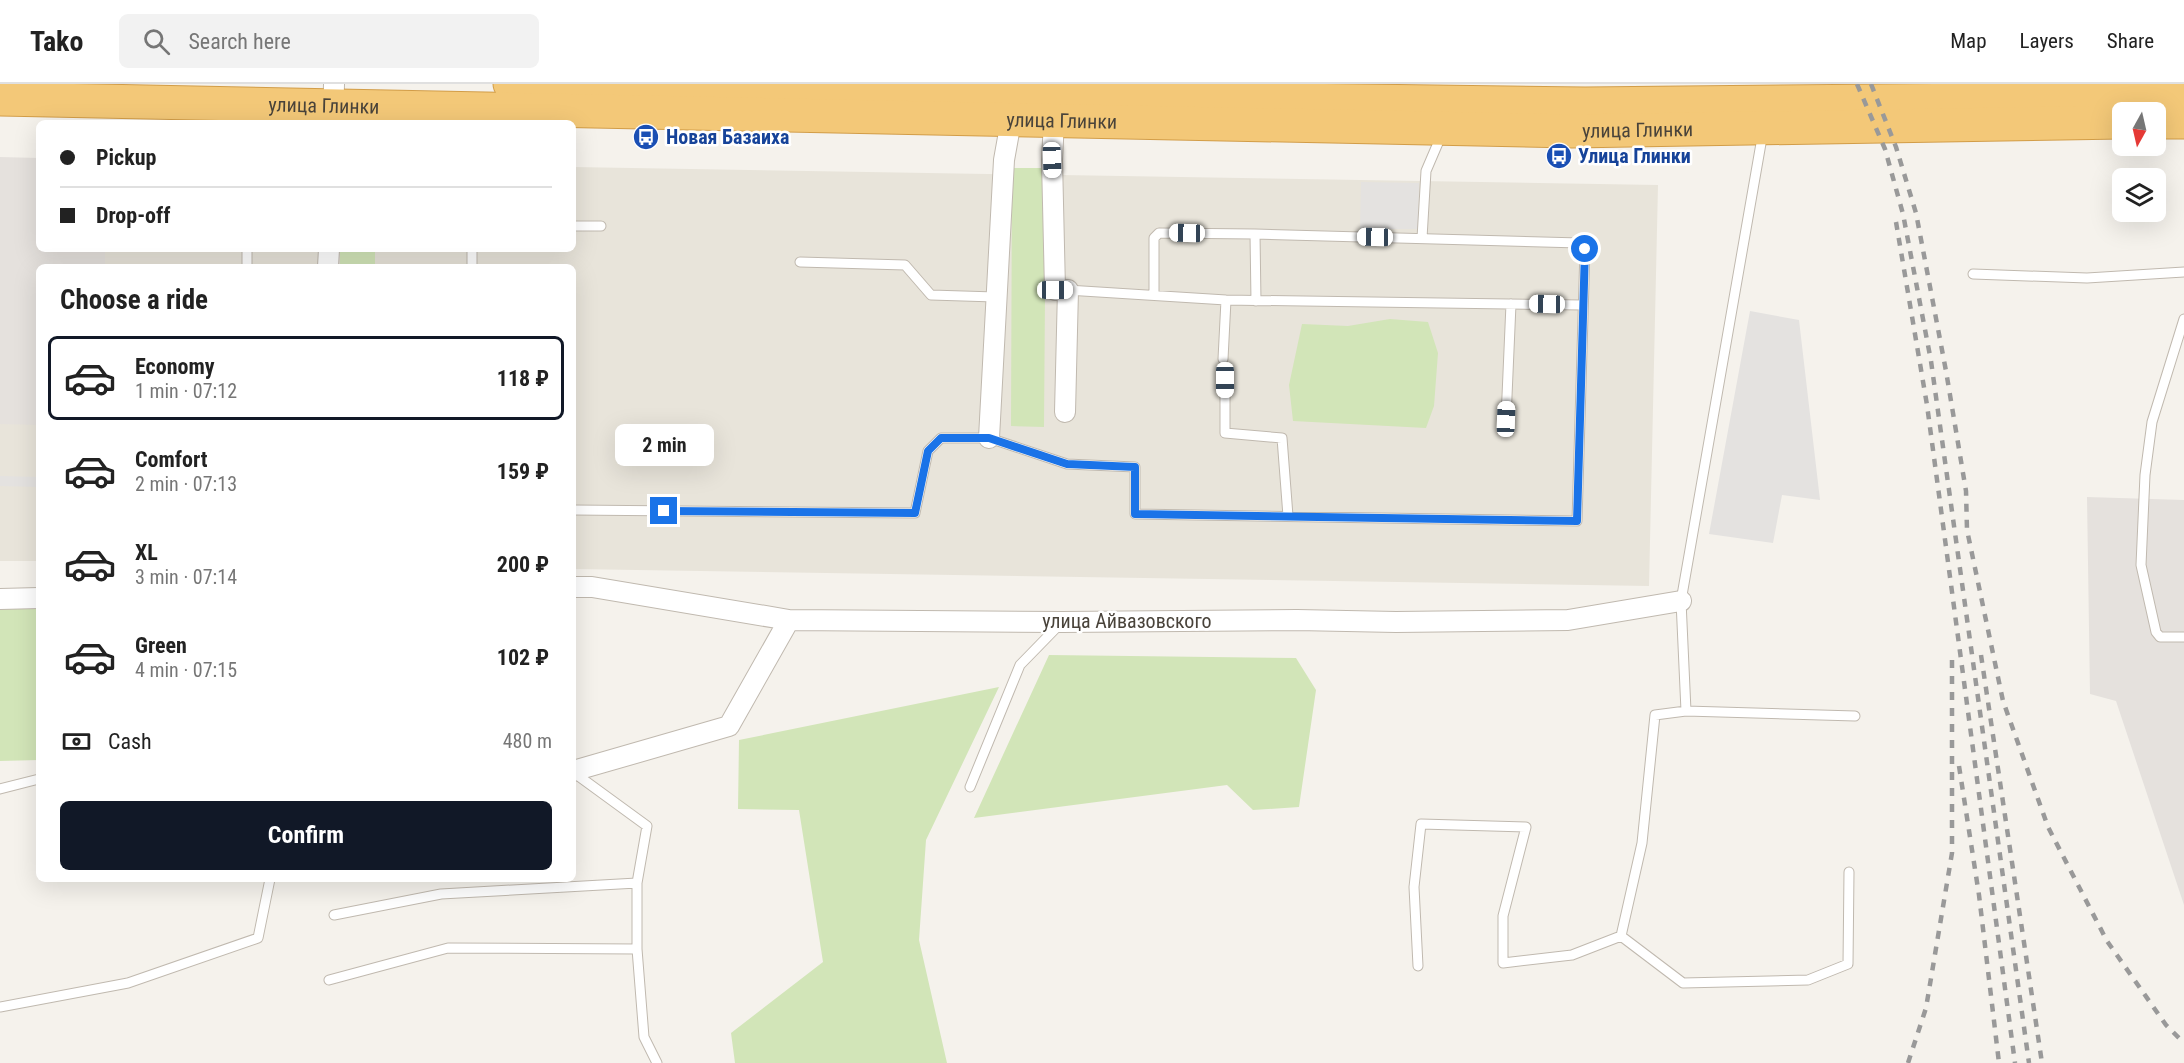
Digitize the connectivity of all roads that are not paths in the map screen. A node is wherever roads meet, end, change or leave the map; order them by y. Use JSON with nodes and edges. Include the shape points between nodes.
{"nodes":[{"id":1,"x":510,"y":84,"type":"edge"},
{"id":2,"x":757,"y":87,"type":"edge"},
{"id":3,"x":2184,"y":98,"type":"edge"},
{"id":4,"x":0,"y":99,"type":"edge"},
{"id":5,"x":589,"y":99,"type":"junction"},
{"id":6,"x":1013,"y":100,"type":"edge"},
{"id":7,"x":1060,"y":101,"type":"edge"},
{"id":8,"x":334,"y":104,"type":"edge"},
{"id":9,"x":1948,"y":105,"type":"junction"},
{"id":10,"x":1364,"y":106,"type":"junction"},
{"id":11,"x":1764,"y":117,"type":"junction"},
{"id":12,"x":2112,"y":122,"type":"edge"},
{"id":13,"x":2166,"y":122,"type":"edge"},
{"id":14,"x":2184,"y":122,"type":"edge"},
{"id":15,"x":1445,"y":127,"type":"junction"},
{"id":16,"x":576,"y":226,"type":"edge"},
{"id":17,"x":601,"y":226,"type":"dead end"},
{"id":18,"x":1255,"y":234,"type":"junction"},
{"id":19,"x":1422,"y":238,"type":"junction"},
{"id":20,"x":800,"y":262,"type":"dead end"},
{"id":21,"x":2184,"y":272,"type":"edge"},
{"id":22,"x":1973,"y":274,"type":"dead end"},
{"id":23,"x":1062,"y":290,"type":"junction"},
{"id":24,"x":1154,"y":294,"type":"junction"},
{"id":25,"x":995,"y":297,"type":"junction"},
{"id":26,"x":1226,"y":300,"type":"junction"},
{"id":27,"x":1256,"y":301,"type":"junction"},
{"id":28,"x":1511,"y":304,"type":"junction"},
{"id":29,"x":1583,"y":305,"type":"junction"},
{"id":30,"x":2184,"y":319,"type":"edge"},
{"id":31,"x":1223,"y":359,"type":"dead end"},
{"id":32,"x":1225,"y":380,"type":"dead end"},
{"id":33,"x":1065,"y":412,"type":"dead end"},
{"id":34,"x":1506,"y":419,"type":"dead end"},
{"id":35,"x":989,"y":438,"type":"junction"},
{"id":36,"x":576,"y":510,"type":"edge"},
{"id":37,"x":1288,"y":516,"type":"junction"},
{"id":38,"x":576,"y":587,"type":"edge"},
{"id":39,"x":0,"y":598,"type":"edge"},
{"id":40,"x":36,"y":598,"type":"edge"},
{"id":41,"x":1682,"y":601,"type":"junction"},
{"id":42,"x":789,"y":620,"type":"junction"},
{"id":43,"x":1062,"y":622,"type":"junction"},
{"id":44,"x":2184,"y":637,"type":"edge"},
{"id":45,"x":1686,"y":711,"type":"junction"},
{"id":46,"x":1855,"y":716,"type":"dead end"},
{"id":47,"x":576,"y":771,"type":"edge"},
{"id":48,"x":576,"y":774,"type":"edge"},
{"id":49,"x":36,"y":780,"type":"edge"},
{"id":50,"x":970,"y":787,"type":"dead end"},
{"id":51,"x":0,"y":789,"type":"edge"},
{"id":52,"x":1849,"y":872,"type":"dead end"},
{"id":53,"x":269,"y":882,"type":"edge"},
{"id":54,"x":637,"y":883,"type":"junction"},
{"id":55,"x":334,"y":915,"type":"dead end"},
{"id":56,"x":1621,"y":936,"type":"junction"},
{"id":57,"x":637,"y":949,"type":"junction"},
{"id":58,"x":1418,"y":966,"type":"dead end"},
{"id":59,"x":329,"y":980,"type":"dead end"},
{"id":60,"x":0,"y":1007,"type":"edge"},
{"id":61,"x":657,"y":1063,"type":"edge"}],
"edges":[{"from":1,"to":5,"type":"highway","name":"улица Глинки"},
{"from":2,"to":5,"type":"highway","name":"улица Глинки"},
{"from":2,"to":6,"type":"highway","name":"улица Глинки"},
{"from":3,"to":9,"type":"highway","name":"улица Глинки"},
{"from":4,"to":8,"type":"highway","name":"улица Глинки"},
{"from":5,"to":6,"type":"highway","name":"улица Глинки"},
{"from":5,"to":8,"type":"highway","name":"улица Глинки"},
{"from":6,"to":7,"type":"highway","name":"улица Глинки"},
{"from":6,"to":25,"type":"street","via":[[1004,160]]},
{"from":7,"to":10,"type":"highway","name":"улица Глинки"},
{"from":7,"to":23,"type":"street","via":[[1052,160]]},
{"from":9,"to":11,"type":"highway","name":"улица Глинки"},
{"from":9,"to":12,"type":"highway","name":"улица Глинки"},
{"from":10,"to":11,"type":"highway","name":"улица Глинки","via":[[1585,99]]},
{"from":10,"to":15,"type":"highway","name":"улица Глинки"},
{"from":11,"to":15,"type":"highway","name":"улица Глинки","via":[[1572,131]]},
{"from":11,"to":41,"type":"lane"},
{"from":13,"to":14,"type":"highway"},
{"from":15,"to":19,"type":"lane","via":[[1426,171]]},
{"from":16,"to":17,"type":"lane"},
{"from":18,"to":19,"type":"lane"},
{"from":18,"to":24,"type":"lane","via":[[1159,233],[1154,238]]},
{"from":18,"to":27,"type":"lane"},
{"from":19,"to":29,"type":"lane","via":[[1580,243],[1585,249]]},
{"from":20,"to":25,"type":"lane","via":[[904,265],[931,295]]},
{"from":21,"to":22,"type":"lane","via":[[2087,278]]},
{"from":23,"to":24,"type":"lane"},
{"from":23,"to":33,"type":"street"},
{"from":24,"to":26,"type":"lane"},
{"from":25,"to":35,"type":"street"},
{"from":26,"to":27,"type":"lane"},
{"from":26,"to":31,"type":"lane"},
{"from":27,"to":28,"type":"lane"},
{"from":28,"to":29,"type":"lane"},
{"from":28,"to":34,"type":"lane"},
{"from":29,"to":37,"type":"lane","via":[[1577,521]]},
{"from":30,"to":44,"type":"lane","via":[[2152,422],[2141,565],[2156,632],[2165,639]]},
{"from":32,"to":37,"type":"lane","via":[[1225,433],[1282,438]]},
{"from":35,"to":36,"type":"lane","via":[[941,438],[928,451],[915,513]]},
{"from":35,"to":37,"type":"lane","via":[[1067,464],[1135,467],[1135,514]]},
{"from":38,"to":42,"type":"street","name":"улица Айвазовского","via":[[592,586]]},
{"from":39,"to":40,"type":"street"},
{"from":41,"to":43,"type":"street","name":"улица Айвазовского","via":[[1568,620]]},
{"from":41,"to":45,"type":"lane"},
{"from":42,"to":43,"type":"street","name":"улица Айвазовского"},
{"from":42,"to":47,"type":"street","via":[[729,726]]},
{"from":43,"to":50,"type":"lane","via":[[1020,665]]},
{"from":45,"to":46,"type":"lane"},
{"from":45,"to":56,"type":"lane","via":[[1655,715],[1642,843]]},
{"from":48,"to":54,"type":"lane","via":[[647,826]]},
{"from":49,"to":51,"type":"lane"},
{"from":52,"to":56,"type":"lane","via":[[1848,964],[1808,980],[1683,983]]},
{"from":53,"to":60,"type":"lane","via":[[258,938],[128,983]]},
{"from":54,"to":55,"type":"lane","via":[[441,894]]},
{"from":54,"to":57,"type":"lane"},
{"from":56,"to":58,"type":"lane","via":[[1572,955],[1503,963],[1503,915],[1526,827],[1421,824],[1414,887]]},
{"from":57,"to":59,"type":"lane","via":[[448,948]]},
{"from":57,"to":61,"type":"lane","via":[[644,1037]]}]}
